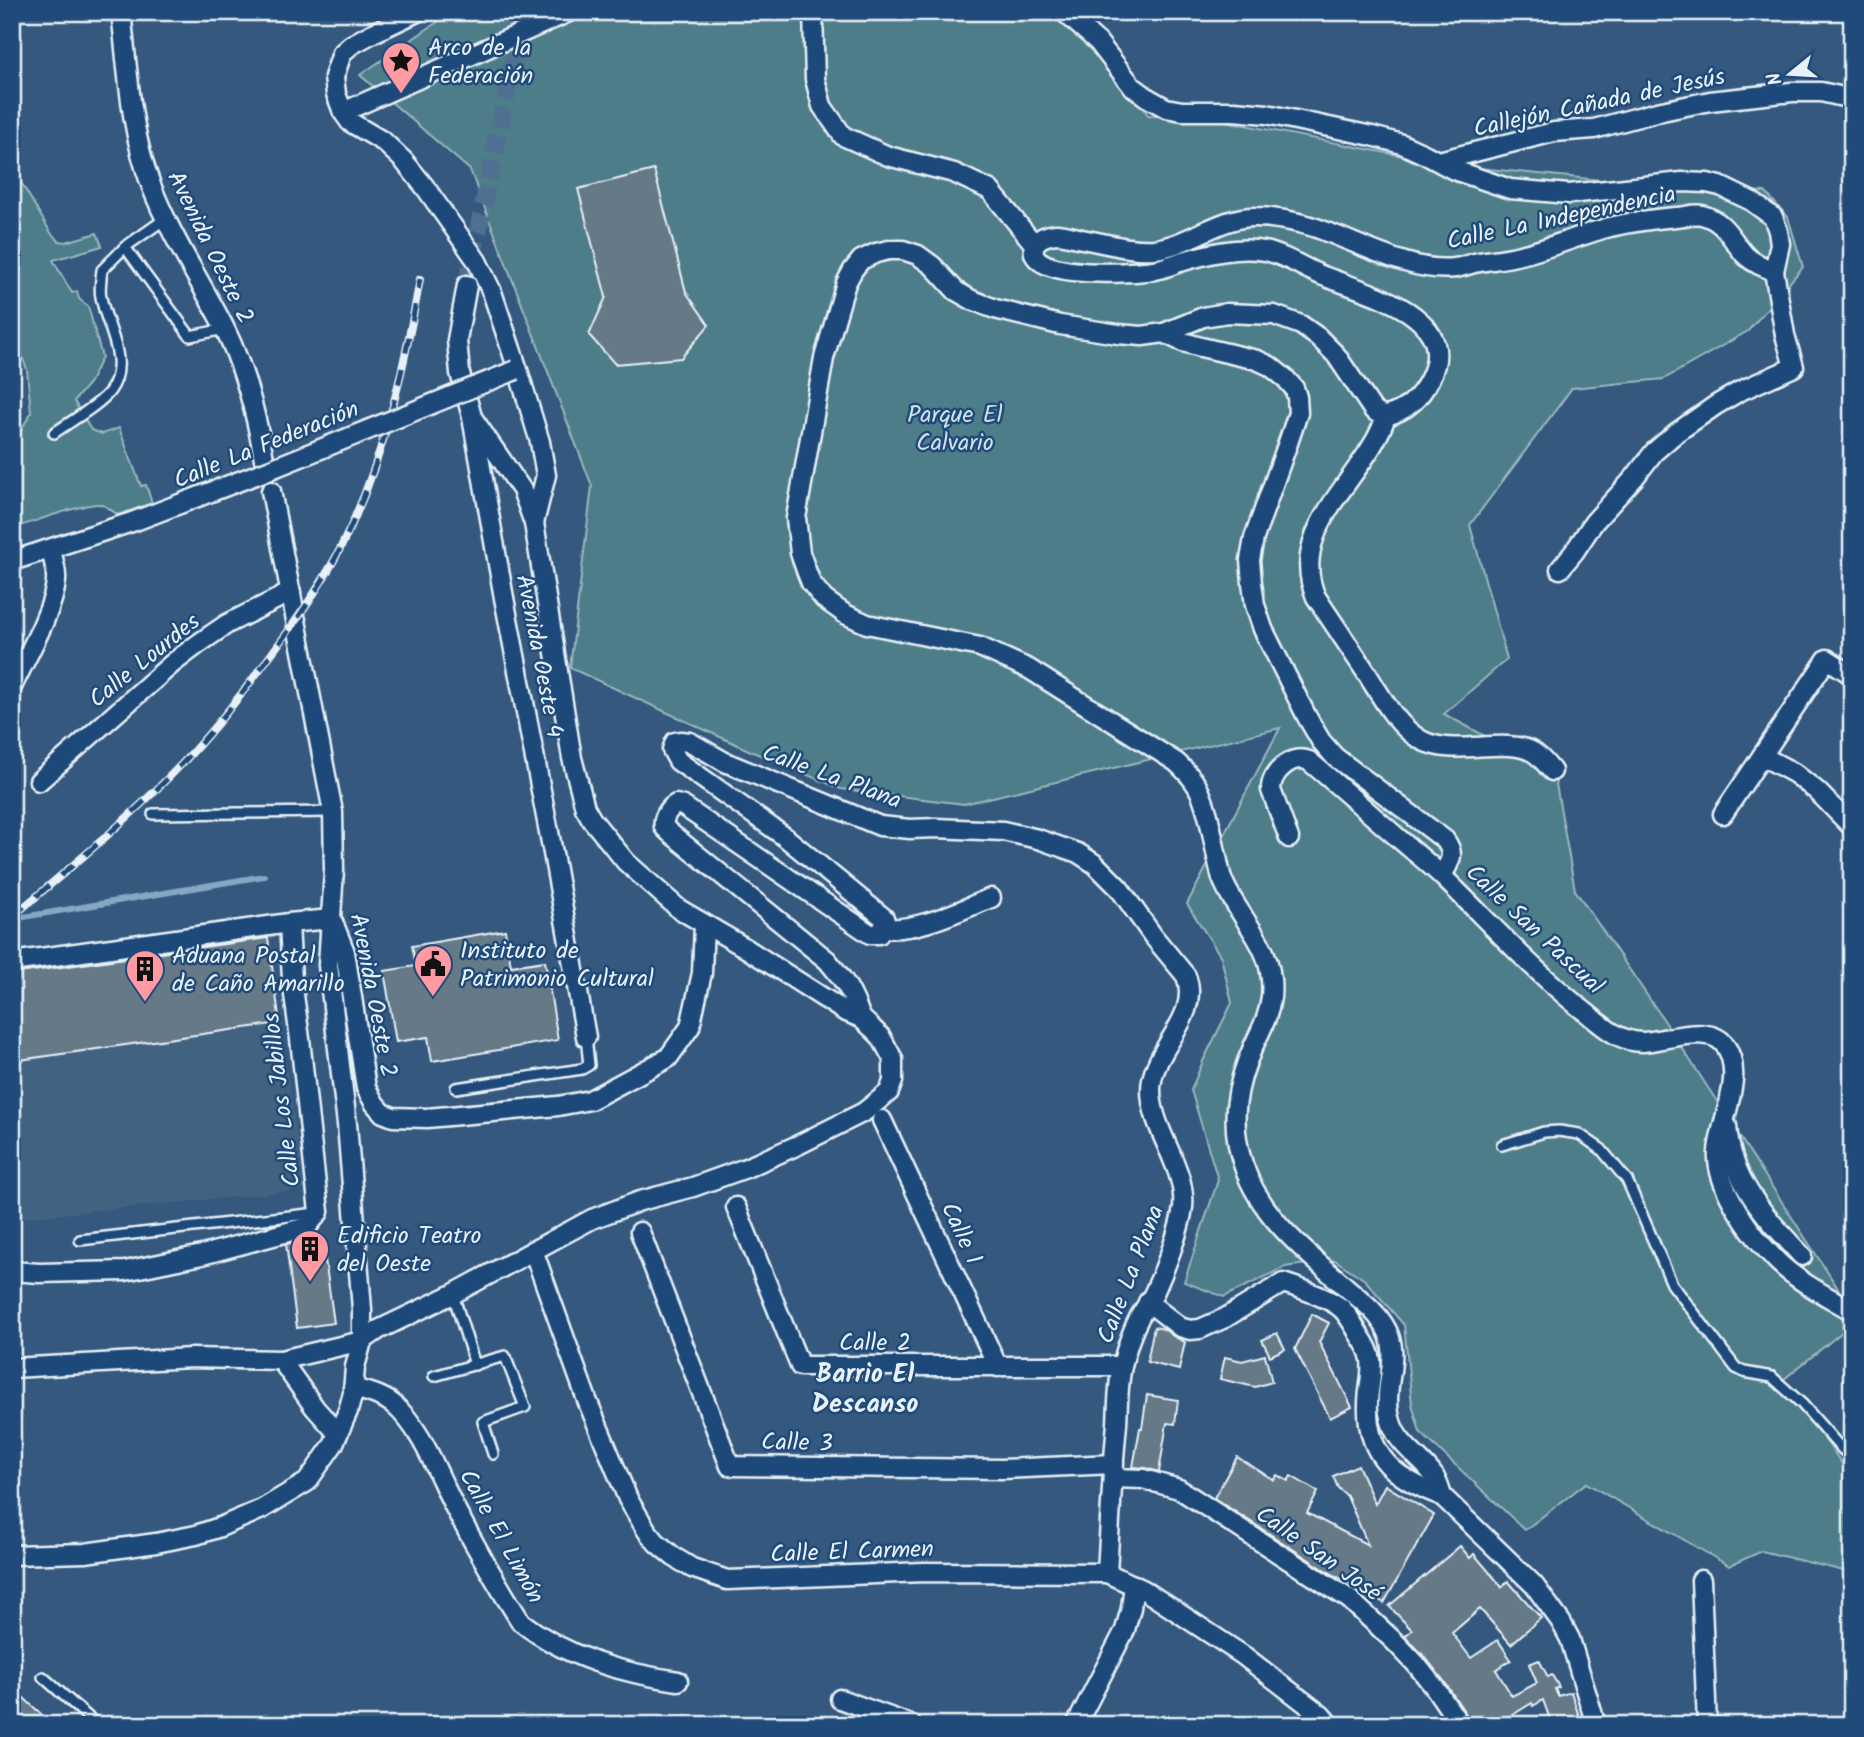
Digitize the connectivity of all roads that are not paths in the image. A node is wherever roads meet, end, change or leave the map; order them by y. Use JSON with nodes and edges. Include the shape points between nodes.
{"nodes":[{"id":1,"x":121,"y":12,"type":"edge"},
{"id":2,"x":417,"y":12,"type":"edge"},
{"id":3,"x":569,"y":12,"type":"edge"},
{"id":4,"x":813,"y":12,"type":"edge"},
{"id":5,"x":1064,"y":12,"type":"edge"},
{"id":6,"x":1852,"y":99,"type":"edge"},
{"id":7,"x":343,"y":112,"type":"junction"},
{"id":8,"x":1439,"y":161,"type":"junction"},
{"id":9,"x":165,"y":219,"type":"junction"},
{"id":10,"x":1034,"y":244,"type":"junction"},
{"id":11,"x":125,"y":247,"type":"junction"},
{"id":12,"x":1774,"y":271,"type":"junction"},
{"id":13,"x":467,"y":285,"type":"tunnel mouth"},
{"id":14,"x":225,"y":329,"type":"junction"},
{"id":15,"x":1164,"y":333,"type":"junction"},
{"id":16,"x":517,"y":370,"type":"junction"},
{"id":17,"x":1386,"y":416,"type":"junction"},
{"id":18,"x":472,"y":417,"type":"junction"},
{"id":19,"x":54,"y":433,"type":"dead end"},
{"id":20,"x":264,"y":459,"type":"dead end"},
{"id":21,"x":271,"y":491,"type":"dead end"},
{"id":22,"x":534,"y":523,"type":"junction"},
{"id":23,"x":51,"y":549,"type":"junction"},
{"id":24,"x":12,"y":562,"type":"edge"},
{"id":25,"x":1560,"y":569,"type":"dead end"},
{"id":26,"x":291,"y":592,"type":"junction"},
{"id":27,"x":1852,"y":675,"type":"edge"},
{"id":28,"x":12,"y":687,"type":"edge"},
{"id":29,"x":1762,"y":756,"type":"junction"},
{"id":30,"x":1552,"y":771,"type":"dead end"},
{"id":31,"x":39,"y":781,"type":"dead end"},
{"id":32,"x":333,"y":812,"type":"junction"},
{"id":33,"x":153,"y":814,"type":"dead end"},
{"id":34,"x":1723,"y":814,"type":"dead end"},
{"id":35,"x":1852,"y":827,"type":"edge"},
{"id":36,"x":1289,"y":838,"type":"dead end"},
{"id":37,"x":1442,"y":876,"type":"junction"},
{"id":38,"x":991,"y":898,"type":"dead end"},
{"id":39,"x":331,"y":919,"type":"junction"},
{"id":40,"x":289,"y":923,"type":"junction"},
{"id":41,"x":704,"y":924,"type":"junction"},
{"id":42,"x":884,"y":928,"type":"junction"},
{"id":43,"x":12,"y":962,"type":"edge"},
{"id":44,"x":861,"y":1018,"type":"junction"},
{"id":45,"x":586,"y":1037,"type":"joint"},
{"id":46,"x":456,"y":1088,"type":"dead end"},
{"id":47,"x":1727,"y":1116,"type":"junction"},
{"id":48,"x":882,"y":1120,"type":"dead end"},
{"id":49,"x":1502,"y":1145,"type":"dead end"},
{"id":50,"x":736,"y":1207,"type":"dead end"},
{"id":51,"x":313,"y":1219,"type":"junction"},
{"id":52,"x":640,"y":1232,"type":"dead end"},
{"id":53,"x":80,"y":1240,"type":"dead end"},
{"id":54,"x":533,"y":1250,"type":"junction"},
{"id":55,"x":1802,"y":1256,"type":"dead end"},
{"id":56,"x":12,"y":1271,"type":"edge"},
{"id":57,"x":453,"y":1294,"type":"junction"},
{"id":58,"x":1148,"y":1302,"type":"junction"},
{"id":59,"x":1852,"y":1311,"type":"edge"},
{"id":60,"x":362,"y":1341,"type":"junction"},
{"id":61,"x":281,"y":1360,"type":"junction"},
{"id":62,"x":475,"y":1364,"type":"junction"},
{"id":63,"x":1122,"y":1366,"type":"junction"},
{"id":64,"x":998,"y":1367,"type":"junction"},
{"id":65,"x":12,"y":1368,"type":"edge"},
{"id":66,"x":433,"y":1376,"type":"dead end"},
{"id":67,"x":354,"y":1388,"type":"junction"},
{"id":68,"x":338,"y":1434,"type":"junction"},
{"id":69,"x":493,"y":1454,"type":"dead end"},
{"id":70,"x":1852,"y":1458,"type":"edge"},
{"id":71,"x":1113,"y":1471,"type":"junction"},
{"id":72,"x":1442,"y":1496,"type":"junction"},
{"id":73,"x":12,"y":1555,"type":"edge"},
{"id":74,"x":1107,"y":1573,"type":"junction"},
{"id":75,"x":1701,"y":1580,"type":"dead end"},
{"id":76,"x":1134,"y":1585,"type":"junction"},
{"id":77,"x":43,"y":1677,"type":"dead end"},
{"id":78,"x":678,"y":1681,"type":"dead end"},
{"id":79,"x":840,"y":1699,"type":"dead end"},
{"id":80,"x":97,"y":1725,"type":"edge"},
{"id":81,"x":912,"y":1725,"type":"edge"},
{"id":82,"x":1076,"y":1725,"type":"edge"},
{"id":83,"x":1330,"y":1725,"type":"edge"},
{"id":84,"x":1460,"y":1725,"type":"edge"},
{"id":85,"x":1596,"y":1725,"type":"edge"},
{"id":86,"x":1707,"y":1725,"type":"edge"}],
"edges":[{"from":1,"to":9,"type":"street","name":"Avenida Oeste 2","via":[[135,129]]},
{"from":2,"to":7,"type":"street","via":[[351,44],[342,53],[334,77]]},
{"from":3,"to":7,"type":"street"},
{"from":4,"to":10,"type":"street","via":[[815,79],[821,106],[844,136],[990,190]]},
{"from":5,"to":8,"type":"street","name":"Calle La Independencia","via":[[1098,42],[1132,86],[1166,108],[1267,114],[1373,136]]},
{"from":6,"to":8,"type":"street","name":"Callejón Cañada de Jesús","via":[[1802,92],[1710,102],[1594,129],[1554,132]]},
{"from":7,"to":16,"type":"street","via":[[404,162],[467,245],[492,292]]},
{"from":8,"to":12,"type":"street","name":"Calle La Independencia","via":[[1510,189],[1569,194],[1682,182],[1720,186],[1773,217],[1780,244]]},
{"from":9,"to":11,"type":"lane"},
{"from":9,"to":14,"type":"street","name":"Avenida Oeste 2"},
{"from":10,"to":12,"type":"street","name":"Calle La Independencia","via":[[1059,234],[1150,249],[1258,217],[1323,230],[1425,267],[1453,268],[1520,255],[1634,222],[1699,214],[1726,228],[1757,265]]},
{"from":10,"to":17,"type":"street","via":[[1035,257],[1044,263],[1097,273],[1157,270],[1243,249],[1272,252],[1401,306],[1429,333],[1435,367],[1419,396]]},
{"from":11,"to":14,"type":"lane","via":[[190,336]]},
{"from":11,"to":19,"type":"lane","via":[[102,270],[100,295],[118,353],[118,372],[110,391]]},
{"from":12,"to":25,"type":"street","name":"Calle La Independencia","via":[[1794,367],[1740,391],[1676,433],[1594,522]]},
{"from":13,"to":18,"type":"street","name":"Avenida Oeste 4","via":[[458,354]]},
{"from":14,"to":20,"type":"street","name":"Avenida Oeste 2","via":[[248,386]]},
{"from":15,"to":17,"type":"street","via":[[1227,313],[1275,315],[1318,337],[1336,355],[1373,410]]},
{"from":15,"to":37,"type":"street","name":"Calle San Pascual","via":[[1192,345],[1257,359],[1294,388],[1298,413],[1250,560],[1255,605],[1321,741],[1335,757],[1445,840],[1451,860]]},
{"from":15,"to":72,"type":"street","via":[[1118,334],[995,309],[956,291],[933,266],[903,250],[861,260],[846,283],[824,358],[796,519],[800,553],[811,583],[845,614],[867,624],[980,647],[1008,658],[1177,762],[1189,774],[1205,809],[1222,879],[1262,945],[1272,980],[1268,1015],[1241,1075],[1236,1098],[1234,1122],[1243,1166],[1283,1230],[1371,1307],[1384,1324],[1394,1352],[1388,1412],[1393,1428],[1435,1477]]},
{"from":16,"to":22,"type":"street","via":[[546,475]]},
{"from":16,"to":23,"type":"street","name":"Calle La Federación","bridge":true,"via":[[284,464]]},
{"from":17,"to":30,"type":"street","via":[[1378,438],[1324,516],[1309,558],[1308,573],[1316,597],[1407,730],[1443,747],[1517,747],[1543,759]]},
{"from":18,"to":22,"type":"street","via":[[522,490]]},
{"from":18,"to":45,"type":"street","name":"Avenida Oeste 4"},
{"from":21,"to":26,"type":"street","name":"Avenida Oeste 2"},
{"from":22,"to":41,"type":"street","via":[[572,758],[585,808],[626,862]]},
{"from":23,"to":24,"type":"street","name":"Calle La Federación"},
{"from":23,"to":28,"type":"street","via":[[56,572],[52,602]]},
{"from":26,"to":31,"type":"street","name":"Calle Lourdes","via":[[198,644]]},
{"from":26,"to":32,"type":"street","name":"Avenida Oeste 2"},
{"from":27,"to":29,"type":"street","via":[[1827,659]]},
{"from":29,"to":34,"type":"street"},
{"from":29,"to":35,"type":"street","via":[[1818,791]]},
{"from":32,"to":33,"type":"lane"},
{"from":32,"to":39,"type":"street","name":"Avenida Oeste 2"},
{"from":36,"to":37,"type":"street","via":[[1271,782],[1284,765],[1304,758]]},
{"from":37,"to":47,"type":"street","name":"Calle San Pascual","via":[[1552,985],[1612,1032],[1642,1042],[1697,1034],[1722,1042],[1731,1055],[1733,1073]]},
{"from":38,"to":42,"type":"street","via":[[913,926]]},
{"from":39,"to":40,"type":"street"},
{"from":39,"to":41,"type":"street","name":"Avenida Oeste 2","via":[[345,952],[366,1088],[375,1104],[393,1117],[427,1118],[590,1100],[668,1058],[690,1027],[702,973]]},
{"from":39,"to":60,"type":"street","via":[[328,965],[347,1124]]},
{"from":40,"to":43,"type":"street"},
{"from":40,"to":51,"type":"street","name":"Calle Los Jabillos"},
{"from":41,"to":44,"type":"street"},
{"from":42,"to":44,"type":"street","via":[[874,935],[863,930],[683,806],[672,806],[664,818],[669,832],[827,960],[845,981]]},
{"from":42,"to":58,"type":"street","name":"Calle La Plana","via":[[879,913],[785,837],[678,761],[672,750],[675,742],[690,742],[725,762],[880,825],[1003,831],[1061,846],[1087,858],[1119,888],[1186,976],[1190,998],[1151,1090],[1158,1126],[1182,1186],[1183,1204],[1174,1241]]},
{"from":44,"to":54,"type":"street","via":[[881,1037],[894,1071],[889,1092],[864,1112],[746,1168],[612,1210]]},
{"from":45,"to":46,"type":"lane","via":[[589,1065],[582,1069]]},
{"from":47,"to":55,"type":"street","via":[[1728,1140],[1739,1175],[1752,1198]]},
{"from":47,"to":59,"type":"street","name":"Calle San Pascual","via":[[1717,1154],[1728,1196],[1777,1261]]},
{"from":48,"to":64,"type":"street","name":"Calle 1"},
{"from":49,"to":70,"type":"lane","via":[[1559,1131],[1579,1135],[1601,1149],[1626,1180],[1672,1284],[1736,1368],[1772,1377]]},
{"from":50,"to":64,"type":"street","name":"Calle 2","via":[[800,1366]]},
{"from":51,"to":53,"type":"lane"},
{"from":51,"to":56,"type":"street","via":[[202,1255],[125,1271]]},
{"from":52,"to":71,"type":"street","name":"Calle 3","via":[[730,1466]]},
{"from":54,"to":57,"type":"street"},
{"from":54,"to":74,"type":"street","name":"Calle El Carmen","via":[[628,1499],[657,1543],[692,1568],[727,1580],[924,1572]]},
{"from":57,"to":60,"type":"street"},
{"from":57,"to":62,"type":"lane"},
{"from":58,"to":63,"type":"street","name":"Calle La Plana"},
{"from":58,"to":72,"type":"street","via":[[1190,1330],[1210,1326],[1283,1283],[1340,1308],[1365,1343],[1371,1361],[1367,1414],[1373,1443],[1400,1475]]},
{"from":60,"to":61,"type":"street"},
{"from":60,"to":67,"type":"street"},
{"from":61,"to":65,"type":"street","via":[[191,1358]]},
{"from":61,"to":68,"type":"street"},
{"from":62,"to":66,"type":"lane"},
{"from":62,"to":69,"type":"lane","via":[[505,1356],[525,1407],[483,1422]]},
{"from":63,"to":64,"type":"street","name":"Calle 2"},
{"from":63,"to":71,"type":"street","name":"Calle La Plana"},
{"from":67,"to":68,"type":"street"},
{"from":67,"to":78,"type":"street","name":"Calle El Limón","via":[[381,1396],[412,1426],[521,1622],[581,1656],[618,1670]]},
{"from":68,"to":73,"type":"street","via":[[307,1482],[220,1527],[117,1549]]},
{"from":71,"to":74,"type":"street","name":"Calle La Plana"},
{"from":71,"to":84,"type":"street","name":"Calle San José","via":[[1179,1489],[1349,1599],[1416,1664]]},
{"from":72,"to":85,"type":"street","via":[[1534,1585],[1555,1614],[1570,1639]]},
{"from":74,"to":76,"type":"street","name":"Calle El Carmen"},
{"from":75,"to":86,"type":"street"},
{"from":76,"to":82,"type":"street","via":[[1125,1630]]},
{"from":76,"to":83,"type":"street","name":"Calle El Carmen","via":[[1244,1656]]},
{"from":77,"to":80,"type":"lane"},
{"from":79,"to":81,"type":"street"}]}
